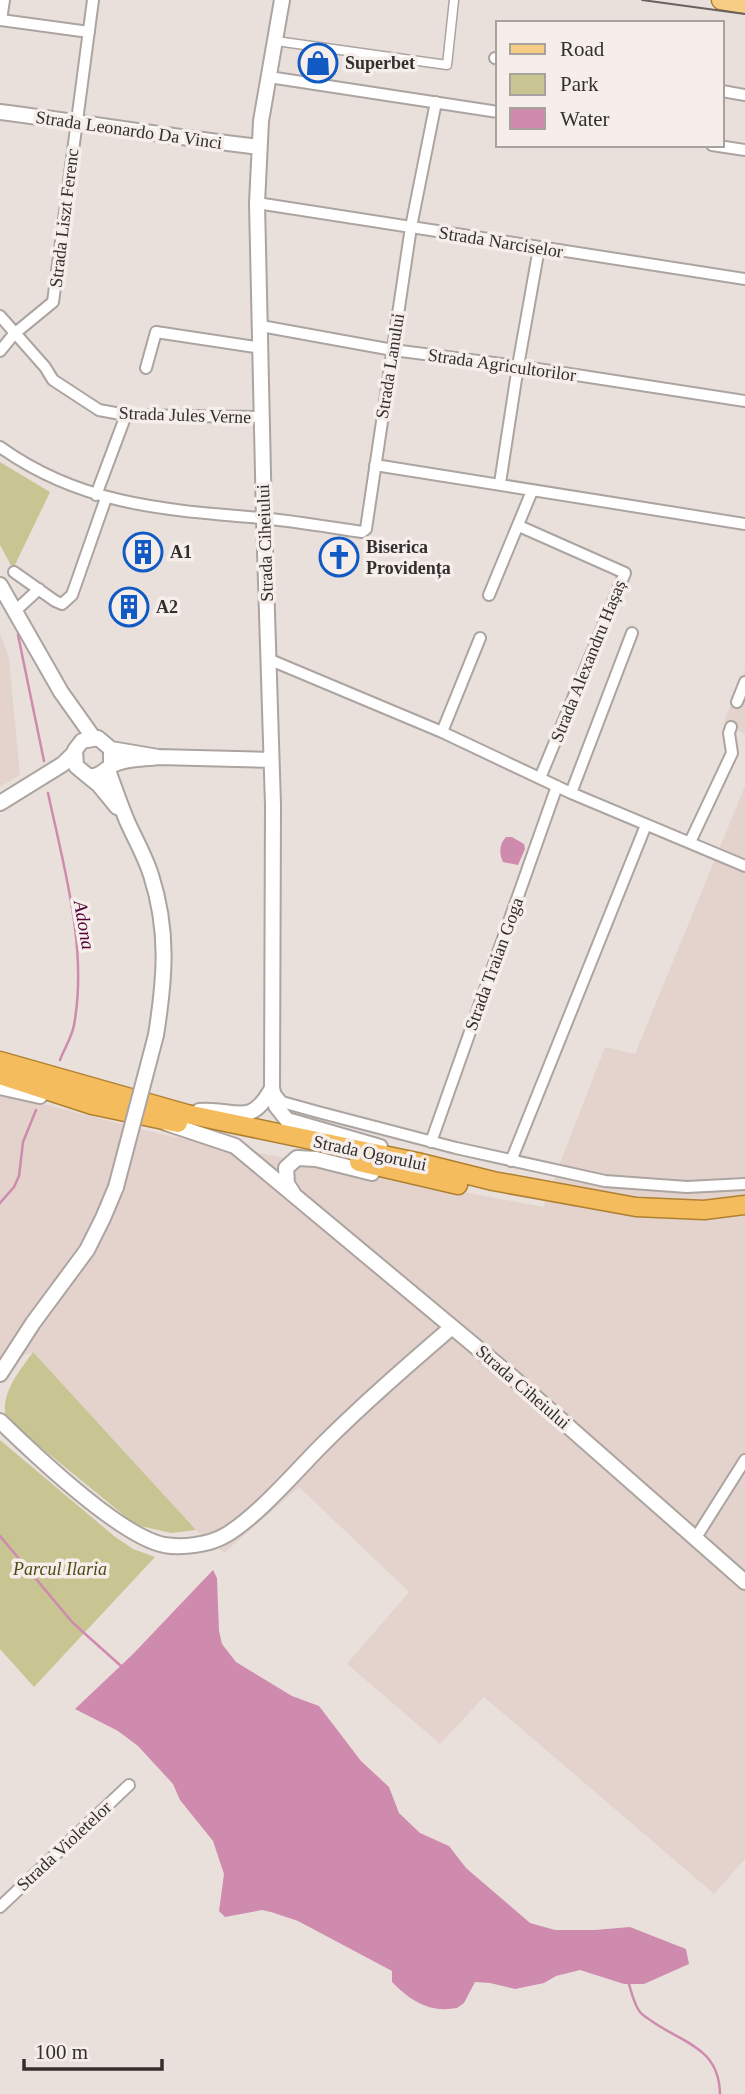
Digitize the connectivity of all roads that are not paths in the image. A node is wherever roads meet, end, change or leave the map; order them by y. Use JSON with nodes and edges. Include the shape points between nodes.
{"nodes":[{"id":1,"x":4,"y":0,"type":"edge"},
{"id":2,"x":93,"y":0,"type":"edge"},
{"id":3,"x":282,"y":0,"type":"edge"},
{"id":4,"x":454,"y":0,"type":"edge"},
{"id":5,"x":721,"y":0,"type":"edge"},
{"id":6,"x":745,"y":4,"type":"edge"},
{"id":7,"x":89,"y":32,"type":"junction"},
{"id":8,"x":276,"y":41,"type":"junction"},
{"id":9,"x":269,"y":77,"type":"junction"},
{"id":10,"x":724,"y":92,"type":"edge"},
{"id":11,"x":745,"y":95,"type":"edge"},
{"id":12,"x":436,"y":102,"type":"junction"},
{"id":13,"x":0,"y":112,"type":"edge"},
{"id":14,"x":496,"y":112,"type":"edge"},
{"id":15,"x":76,"y":121,"type":"junction"},
{"id":16,"x":259,"y":147,"type":"junction"},
{"id":17,"x":724,"y":147,"type":"edge"},
{"id":18,"x":745,"y":150,"type":"edge"},
{"id":19,"x":257,"y":203,"type":"junction"},
{"id":20,"x":411,"y":228,"type":"junction"},
{"id":21,"x":539,"y":248,"type":"junction"},
{"id":22,"x":745,"y":279,"type":"edge"},
{"id":23,"x":0,"y":316,"type":"edge"},
{"id":24,"x":261,"y":326,"type":"junction"},
{"id":25,"x":14,"y":334,"type":"junction"},
{"id":26,"x":262,"y":348,"type":"junction"},
{"id":27,"x":0,"y":351,"type":"edge"},
{"id":28,"x":393,"y":351,"type":"junction"},
{"id":29,"x":518,"y":366,"type":"junction"},
{"id":30,"x":146,"y":368,"type":"dead end"},
{"id":31,"x":745,"y":401,"type":"edge"},
{"id":32,"x":126,"y":415,"type":"junction"},
{"id":33,"x":261,"y":417,"type":"junction"},
{"id":34,"x":0,"y":447,"type":"edge"},
{"id":35,"x":375,"y":464,"type":"junction"},
{"id":36,"x":500,"y":484,"type":"junction"},
{"id":37,"x":532,"y":491,"type":"junction"},
{"id":38,"x":101,"y":497,"type":"junction"},
{"id":39,"x":264,"y":519,"type":"junction"},
{"id":40,"x":745,"y":524,"type":"edge"},
{"id":41,"x":519,"y":526,"type":"junction"},
{"id":42,"x":14,"y":572,"type":"dead end"},
{"id":43,"x":0,"y":585,"type":"edge"},
{"id":44,"x":39,"y":589,"type":"junction"},
{"id":45,"x":489,"y":596,"type":"dead end"},
{"id":46,"x":14,"y":612,"type":"junction"},
{"id":47,"x":632,"y":633,"type":"dead end"},
{"id":48,"x":480,"y":638,"type":"dead end"},
{"id":49,"x":268,"y":659,"type":"junction"},
{"id":50,"x":745,"y":682,"type":"edge"},
{"id":51,"x":61,"y":692,"type":"junction"},
{"id":52,"x":737,"y":702,"type":"dead end"},
{"id":53,"x":731,"y":727,"type":"dead end"},
{"id":54,"x":442,"y":732,"type":"junction"},
{"id":55,"x":93,"y":737,"type":"junction"},
{"id":56,"x":111,"y":749,"type":"junction"},
{"id":57,"x":75,"y":752,"type":"junction"},
{"id":58,"x":158,"y":757,"type":"junction"},
{"id":59,"x":271,"y":760,"type":"junction"},
{"id":60,"x":109,"y":768,"type":"junction"},
{"id":61,"x":85,"y":774,"type":"junction"},
{"id":62,"x":540,"y":778,"type":"junction"},
{"id":63,"x":557,"y":786,"type":"junction"},
{"id":64,"x":19,"y":792,"type":"junction"},
{"id":65,"x":571,"y":793,"type":"junction"},
{"id":66,"x":0,"y":803,"type":"edge"},
{"id":67,"x":126,"y":819,"type":"junction"},
{"id":68,"x":646,"y":825,"type":"junction"},
{"id":69,"x":690,"y":842,"type":"junction"},
{"id":70,"x":745,"y":866,"type":"edge"},
{"id":71,"x":0,"y":1061,"type":"edge"},
{"id":72,"x":0,"y":1075,"type":"edge"},
{"id":73,"x":0,"y":1087,"type":"edge"},
{"id":74,"x":272,"y":1088,"type":"junction"},
{"id":75,"x":92,"y":1105,"type":"junction"},
{"id":76,"x":187,"y":1114,"type":"junction"},
{"id":77,"x":145,"y":1116,"type":"junction"},
{"id":78,"x":431,"y":1142,"type":"junction"},
{"id":79,"x":511,"y":1161,"type":"junction"},
{"id":80,"x":417,"y":1162,"type":"junction"},
{"id":81,"x":429,"y":1179,"type":"junction"},
{"id":82,"x":745,"y":1184,"type":"edge"},
{"id":83,"x":296,"y":1197,"type":"junction"},
{"id":84,"x":745,"y":1205,"type":"edge"},
{"id":85,"x":745,"y":1216,"type":"edge"},
{"id":86,"x":33,"y":1323,"type":"junction"},
{"id":87,"x":452,"y":1326,"type":"junction"},
{"id":88,"x":0,"y":1360,"type":"edge"},
{"id":89,"x":0,"y":1374,"type":"edge"},
{"id":90,"x":0,"y":1421,"type":"edge"},
{"id":91,"x":0,"y":1432,"type":"edge"},
{"id":92,"x":745,"y":1460,"type":"edge"},
{"id":93,"x":54,"y":1470,"type":"junction"},
{"id":94,"x":695,"y":1539,"type":"junction"},
{"id":95,"x":745,"y":1582,"type":"edge"},
{"id":96,"x":129,"y":1785,"type":"dead end"},
{"id":97,"x":0,"y":1907,"type":"edge"}],
"edges":[{"from":1,"to":7,"type":"street","via":[[1,20]]},
{"from":2,"to":7,"type":"street","name":"Strada Liszt Ferenc"},
{"from":3,"to":8,"type":"street","name":"Strada Ciheiului"},
{"from":4,"to":8,"type":"street","via":[[447,65]]},
{"from":5,"to":6,"type":"main road"},
{"from":7,"to":15,"type":"street","name":"Strada Liszt Ferenc"},
{"from":8,"to":9,"type":"street","name":"Strada Ciheiului"},
{"from":9,"to":12,"type":"street"},
{"from":9,"to":16,"type":"street","name":"Strada Ciheiului"},
{"from":10,"to":11,"type":"street"},
{"from":12,"to":14,"type":"street"},
{"from":12,"to":20,"type":"street","name":"Strada Lanului"},
{"from":13,"to":15,"type":"street","name":"Strada Leonardo Da Vinci"},
{"from":15,"to":16,"type":"street","name":"Strada Leonardo Da Vinci"},
{"from":15,"to":25,"type":"street","name":"Strada Liszt Ferenc","via":[[53,302]]},
{"from":16,"to":19,"type":"street","name":"Strada Ciheiului"},
{"from":17,"to":18,"type":"street"},
{"from":19,"to":20,"type":"street","name":"Strada Narciselor"},
{"from":19,"to":24,"type":"street","name":"Strada Ciheiului"},
{"from":20,"to":21,"type":"street","name":"Strada Narciselor"},
{"from":20,"to":28,"type":"street","name":"Strada Lanului"},
{"from":21,"to":22,"type":"street","name":"Strada Narciselor"},
{"from":21,"to":29,"type":"street"},
{"from":23,"to":25,"type":"street","name":"Strada Jules Verne"},
{"from":24,"to":26,"type":"street","name":"Strada Ciheiului"},
{"from":24,"to":28,"type":"street","name":"Strada Agricultorilor"},
{"from":25,"to":27,"type":"street"},
{"from":25,"to":32,"type":"street","name":"Strada Jules Verne","via":[[53,380],[99,410]]},
{"from":26,"to":30,"type":"street","via":[[156,332]]},
{"from":26,"to":33,"type":"street","name":"Strada Ciheiului"},
{"from":28,"to":29,"type":"street","name":"Strada Agricultorilor"},
{"from":28,"to":35,"type":"street","name":"Strada Lanului"},
{"from":29,"to":31,"type":"street","name":"Strada Agricultorilor"},
{"from":29,"to":36,"type":"street"},
{"from":32,"to":33,"type":"street","name":"Strada Jules Verne"},
{"from":32,"to":38,"type":"street"},
{"from":33,"to":39,"type":"street","name":"Strada Ciheiului"},
{"from":34,"to":38,"type":"street","via":[[51,477]]},
{"from":35,"to":36,"type":"street"},
{"from":35,"to":39,"type":"street","name":"Strada Lanului","via":[[362,532]]},
{"from":36,"to":37,"type":"street"},
{"from":37,"to":40,"type":"street"},
{"from":37,"to":41,"type":"street"},
{"from":38,"to":39,"type":"street"},
{"from":38,"to":44,"type":"street","via":[[72,595],[62,604]]},
{"from":39,"to":49,"type":"street","name":"Strada Ciheiului"},
{"from":41,"to":45,"type":"street"},
{"from":41,"to":62,"type":"street","name":"Strada Alexandru Hașaș","via":[[625,573]]},
{"from":42,"to":44,"type":"street"},
{"from":43,"to":46,"type":"street"},
{"from":44,"to":46,"type":"street"},
{"from":46,"to":51,"type":"street"},
{"from":47,"to":65,"type":"street"},
{"from":48,"to":54,"type":"street"},
{"from":49,"to":54,"type":"street"},
{"from":49,"to":59,"type":"street","name":"Strada Ciheiului"},
{"from":50,"to":52,"type":"street"},
{"from":51,"to":55,"type":"street"},
{"from":51,"to":57,"type":"street"},
{"from":53,"to":69,"type":"street","via":[[732,753]]},
{"from":54,"to":62,"type":"street"},
{"from":55,"to":56,"type":"street","via":[[104,740]]},
{"from":55,"to":57,"type":"street","via":[[82,741]]},
{"from":56,"to":58,"type":"street"},
{"from":56,"to":60,"type":"street"},
{"from":57,"to":61,"type":"street","via":[[74,761]]},
{"from":57,"to":64,"type":"street"},
{"from":58,"to":59,"type":"street"},
{"from":58,"to":60,"type":"street"},
{"from":59,"to":74,"type":"street","name":"Strada Ciheiului"},
{"from":60,"to":61,"type":"street","via":[[96,776]]},
{"from":60,"to":67,"type":"street"},
{"from":61,"to":64,"type":"street","via":[[58,777]]},
{"from":61,"to":67,"type":"street"},
{"from":62,"to":63,"type":"street"},
{"from":63,"to":65,"type":"street"},
{"from":63,"to":78,"type":"street","name":"Strada Traian Goga"},
{"from":64,"to":66,"type":"street"},
{"from":65,"to":68,"type":"street"},
{"from":67,"to":86,"type":"street","bridge":true,"via":[[150,872],[163,930],[164,987],[156,1035],[116,1187],[103,1218],[87,1250]]},
{"from":68,"to":69,"type":"street"},
{"from":68,"to":79,"type":"street"},
{"from":69,"to":70,"type":"street"},
{"from":71,"to":76,"type":"highway","name":"Strada Ogorului"},
{"from":72,"to":75,"type":"highway","name":"Strada Ogorului"},
{"from":73,"to":75,"type":"street"},
{"from":74,"to":76,"type":"street","via":[[249,1114],[208,1110]]},
{"from":74,"to":78,"type":"street","via":[[282,1102]]},
{"from":74,"to":80,"type":"street","name":"Strada Ciheiului","via":[[276,1106],[287,1120]]},
{"from":75,"to":77,"type":"highway","name":"Strada Ogorului"},
{"from":76,"to":80,"type":"highway","name":"Strada Ogorului"},
{"from":77,"to":81,"type":"highway","name":"Strada Ogorului"},
{"from":77,"to":83,"type":"street","name":"Strada Ciheiului","via":[[235,1146]]},
{"from":78,"to":79,"type":"street"},
{"from":79,"to":82,"type":"street","via":[[624,1184],[687,1188]]},
{"from":80,"to":84,"type":"highway","name":"Strada Ogorului","via":[[636,1207],[705,1210]]},
{"from":81,"to":83,"type":"street","via":[[380,1175],[304,1157],[286,1168],[287,1184]]},
{"from":81,"to":85,"type":"highway","name":"Strada Ogorului","via":[[622,1216],[690,1220]]},
{"from":83,"to":87,"type":"street","name":"Strada Ciheiului"},
{"from":86,"to":88,"type":"street"},
{"from":86,"to":89,"type":"street"},
{"from":87,"to":93,"type":"street","via":[[243,1523],[202,1544],[164,1545],[126,1529]]},
{"from":87,"to":94,"type":"street","name":"Strada Ciheiului"},
{"from":90,"to":93,"type":"street"},
{"from":91,"to":93,"type":"street"},
{"from":92,"to":94,"type":"street"},
{"from":94,"to":95,"type":"street","name":"Strada Ciheiului"},
{"from":96,"to":97,"type":"street","name":"Strada Violetelor"}]}
